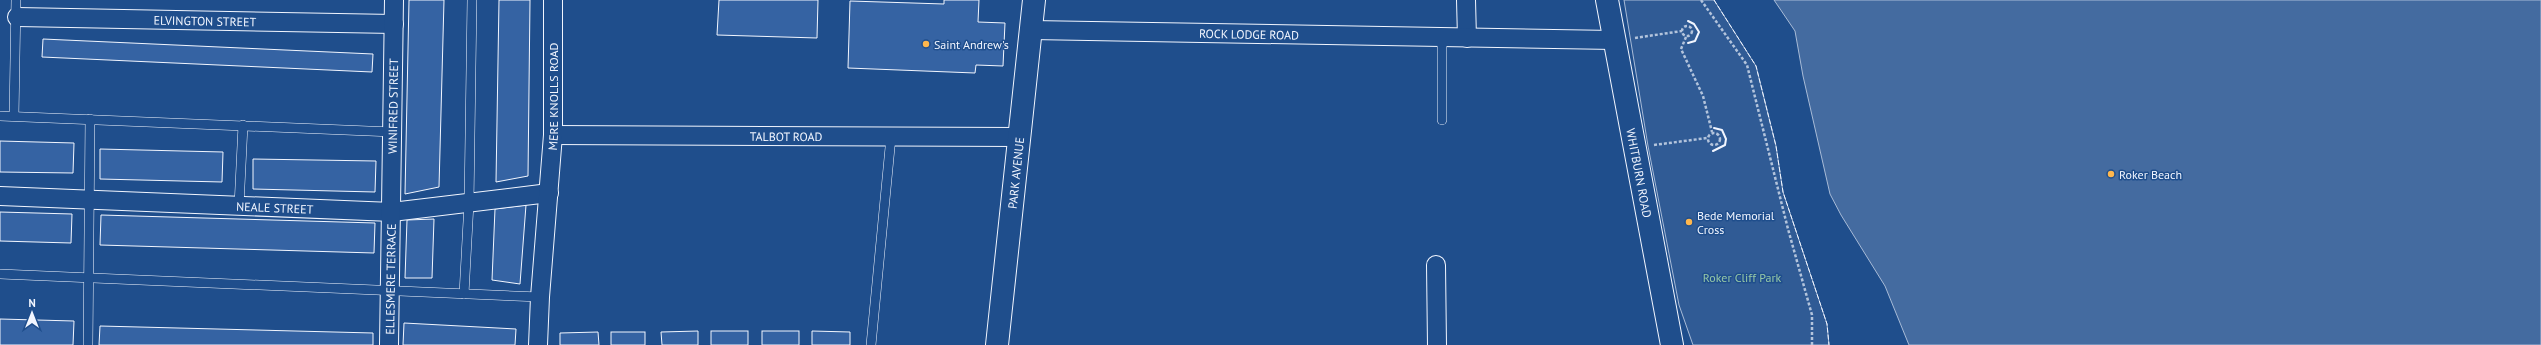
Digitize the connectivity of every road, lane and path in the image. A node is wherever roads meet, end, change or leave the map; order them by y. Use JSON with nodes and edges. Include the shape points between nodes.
{"nodes":[{"id":1,"x":394,"y":0,"type":"edge"},
{"id":2,"x":472,"y":0,"type":"edge"},
{"id":3,"x":553,"y":0,"type":"edge"},
{"id":4,"x":1034,"y":0,"type":"edge"},
{"id":5,"x":1466,"y":0,"type":"edge"},
{"id":6,"x":1607,"y":0,"type":"edge"},
{"id":7,"x":1701,"y":0,"type":"edge"},
{"id":8,"x":16,"y":8,"type":"edge"},
{"id":9,"x":394,"y":24,"type":"junction"},
{"id":10,"x":1032,"y":30,"type":"junction"},
{"id":11,"x":1682,"y":31,"type":"junction"},
{"id":12,"x":1442,"y":37,"type":"junction"},
{"id":13,"x":1686,"y":37,"type":"junction"},
{"id":14,"x":1467,"y":38,"type":"junction"},
{"id":15,"x":1621,"y":39,"type":"junction"},
{"id":16,"x":0,"y":116,"type":"edge"},
{"id":17,"x":14,"y":116,"type":"junction"},
{"id":18,"x":90,"y":119,"type":"junction"},
{"id":19,"x":1442,"y":120,"type":"dead end"},
{"id":20,"x":242,"y":125,"type":"junction"},
{"id":21,"x":393,"y":132,"type":"junction"},
{"id":22,"x":1712,"y":132,"type":"junction"},
{"id":23,"x":553,"y":135,"type":"junction"},
{"id":24,"x":891,"y":137,"type":"junction"},
{"id":25,"x":1020,"y":137,"type":"junction"},
{"id":26,"x":1707,"y":138,"type":"junction"},
{"id":27,"x":1648,"y":146,"type":"dead end"},
{"id":28,"x":549,"y":193,"type":"junction"},
{"id":29,"x":0,"y":196,"type":"edge"},
{"id":30,"x":89,"y":200,"type":"junction"},
{"id":31,"x":469,"y":203,"type":"junction"},
{"id":32,"x":240,"y":206,"type":"junction"},
{"id":33,"x":392,"y":212,"type":"junction"},
{"id":34,"x":1436,"y":265,"type":"dead end"},
{"id":35,"x":0,"y":274,"type":"edge"},
{"id":36,"x":88,"y":278,"type":"junction"},
{"id":37,"x":390,"y":292,"type":"junction"},
{"id":38,"x":464,"y":294,"type":"junction"},
{"id":39,"x":540,"y":297,"type":"junction"},
{"id":40,"x":88,"y":345,"type":"edge"},
{"id":41,"x":389,"y":345,"type":"edge"},
{"id":42,"x":538,"y":345,"type":"edge"},
{"id":43,"x":870,"y":345,"type":"edge"},
{"id":44,"x":997,"y":345,"type":"edge"},
{"id":45,"x":1437,"y":345,"type":"edge"},
{"id":46,"x":1672,"y":345,"type":"edge"},
{"id":47,"x":1812,"y":345,"type":"edge"}],
"edges":[{"from":1,"to":9,"type":"street","name":"WINIFRED STREET"},
{"from":2,"to":31,"type":"lane"},
{"from":3,"to":23,"type":"street","name":"MERE KNOLLS ROAD"},
{"from":4,"to":10,"type":"main road","name":"PARK AVENUE"},
{"from":5,"to":14,"type":"street"},
{"from":6,"to":15,"type":"main road","name":"WHITBURN ROAD"},
{"from":7,"to":47,"type":"path","via":[[1747,65],[1812,315]]},
{"from":8,"to":9,"type":"street","name":"ELVINGTON STREET"},
{"from":8,"to":17,"type":"lane"},
{"from":9,"to":21,"type":"street","name":"WINIFRED STREET"},
{"from":10,"to":12,"type":"street","name":"ROCK LODGE ROAD"},
{"from":10,"to":25,"type":"main road","name":"PARK AVENUE"},
{"from":11,"to":13,"type":"path"},
{"from":11,"to":13,"type":"path","via":[[1686,26],[1691,28],[1692,33]]},
{"from":11,"to":15,"type":"path"},
{"from":12,"to":14,"type":"street","name":"ROCK LODGE ROAD"},
{"from":12,"to":19,"type":"lane"},
{"from":13,"to":22,"type":"path","via":[[1681,49],[1703,96]]},
{"from":14,"to":15,"type":"street","name":"ROCK LODGE ROAD"},
{"from":15,"to":46,"type":"main road","name":"WHITBURN ROAD"},
{"from":16,"to":17,"type":"lane"},
{"from":17,"to":18,"type":"lane"},
{"from":18,"to":20,"type":"lane"},
{"from":18,"to":30,"type":"lane"},
{"from":20,"to":21,"type":"lane"},
{"from":20,"to":32,"type":"lane"},
{"from":21,"to":33,"type":"street","name":"WINIFRED STREET"},
{"from":22,"to":26,"type":"path"},
{"from":22,"to":26,"type":"path","via":[[1720,136],[1720,141],[1711,145]]},
{"from":23,"to":24,"type":"street","name":"TALBOT ROAD"},
{"from":23,"to":28,"type":"street","name":"MERE KNOLLS ROAD"},
{"from":24,"to":25,"type":"street","name":"TALBOT ROAD"},
{"from":24,"to":43,"type":"lane"},
{"from":25,"to":44,"type":"main road","name":"PARK AVENUE"},
{"from":26,"to":27,"type":"path"},
{"from":28,"to":31,"type":"street","name":"NEALE STREET"},
{"from":28,"to":39,"type":"street","name":"MERE KNOLLS ROAD"},
{"from":29,"to":30,"type":"street","name":"NEALE STREET"},
{"from":30,"to":32,"type":"street","name":"NEALE STREET"},
{"from":30,"to":36,"type":"lane"},
{"from":31,"to":33,"type":"street","name":"NEALE STREET"},
{"from":31,"to":38,"type":"lane"},
{"from":32,"to":33,"type":"street","name":"NEALE STREET"},
{"from":33,"to":37,"type":"street","name":"ELLESMERE TERRACE"},
{"from":34,"to":45,"type":"street"},
{"from":35,"to":36,"type":"lane"},
{"from":36,"to":37,"type":"lane"},
{"from":36,"to":40,"type":"lane"},
{"from":37,"to":38,"type":"lane"},
{"from":37,"to":41,"type":"street","name":"ELLESMERE TERRACE"},
{"from":38,"to":39,"type":"lane"},
{"from":39,"to":42,"type":"street"}]}
